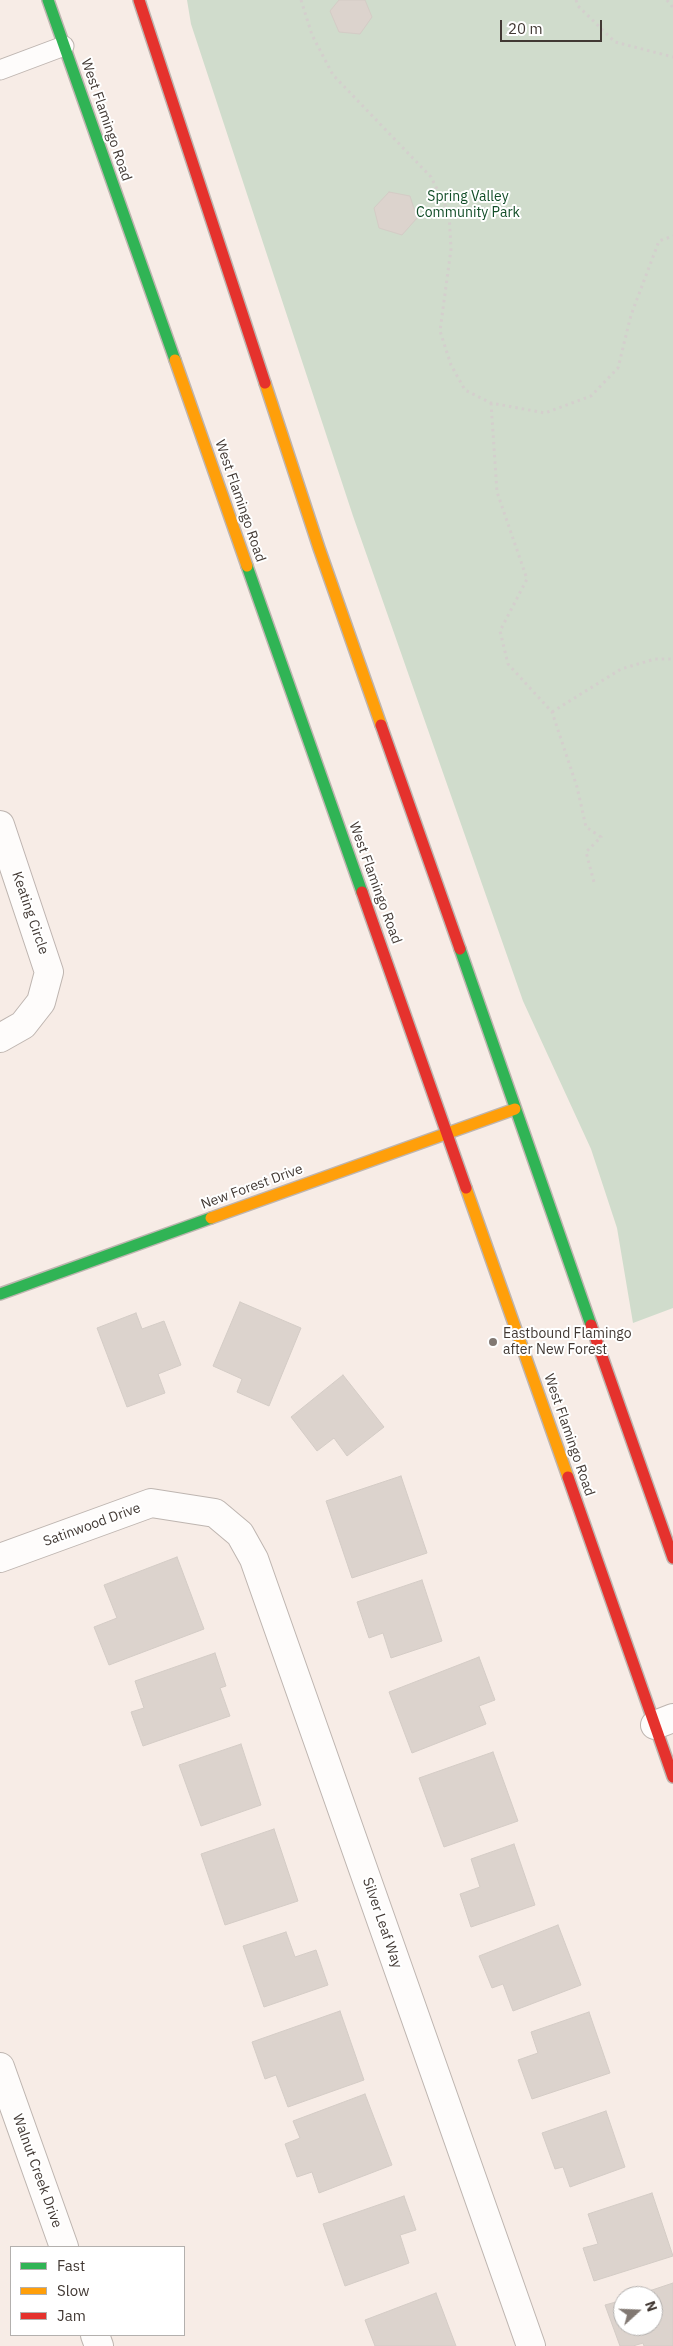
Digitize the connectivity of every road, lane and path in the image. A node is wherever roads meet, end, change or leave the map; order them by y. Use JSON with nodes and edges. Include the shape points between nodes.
{"nodes":[{"id":1,"x":48,"y":0,"type":"edge"},
{"id":2,"x":139,"y":0,"type":"edge"},
{"id":3,"x":301,"y":0,"type":"edge"},
{"id":4,"x":576,"y":0,"type":"edge"},
{"id":5,"x":667,"y":0,"type":"edge"},
{"id":6,"x":673,"y":8,"type":"edge"},
{"id":7,"x":64,"y":46,"type":"junction"},
{"id":8,"x":673,"y":57,"type":"edge"},
{"id":9,"x":0,"y":70,"type":"edge"},
{"id":10,"x":673,"y":236,"type":"edge"},
{"id":11,"x":491,"y":403,"type":"junction"},
{"id":12,"x":673,"y":659,"type":"edge"},
{"id":13,"x":552,"y":712,"type":"junction"},
{"id":14,"x":0,"y":825,"type":"edge"},
{"id":15,"x":594,"y":882,"type":"dead end"},
{"id":16,"x":0,"y":1038,"type":"edge"},
{"id":17,"x":515,"y":1108,"type":"junction"},
{"id":18,"x":448,"y":1133,"type":"junction"},
{"id":19,"x":0,"y":1294,"type":"edge"},
{"id":20,"x":215,"y":1513,"type":"joint"},
{"id":21,"x":0,"y":1558,"type":"edge"},
{"id":22,"x":673,"y":1558,"type":"edge"},
{"id":23,"x":664,"y":1722,"type":"edge"},
{"id":24,"x":673,"y":1777,"type":"edge"},
{"id":25,"x":0,"y":2067,"type":"edge"},
{"id":26,"x":64,"y":2246,"type":"edge"},
{"id":27,"x":531,"y":2346,"type":"edge"}],
"edges":[{"from":1,"to":7,"type":"main road","name":"West Flamingo Road"},
{"from":2,"to":17,"type":"main road","via":[[319,548]]},
{"from":3,"to":11,"type":"path","via":[[312,35],[333,76],[431,177],[448,213],[451,249],[440,331],[451,365],[465,390]]},
{"from":4,"to":8,"type":"path","via":[[578,6],[614,42]]},
{"from":5,"to":6,"type":"path"},
{"from":7,"to":9,"type":"lane"},
{"from":7,"to":18,"type":"main road","name":"West Flamingo Road"},
{"from":10,"to":11,"type":"path","via":[[659,241],[631,315],[618,368],[591,396],[545,413]]},
{"from":11,"to":13,"type":"path","via":[[497,492],[527,579],[500,631],[508,664]]},
{"from":12,"to":13,"type":"path","via":[[655,659],[621,669]]},
{"from":13,"to":15,"type":"path","via":[[586,827],[601,837],[586,852]]},
{"from":14,"to":16,"type":"street","name":"Keating Circle","via":[[50,972],[41,1002],[22,1025]]},
{"from":17,"to":18,"type":"main road","name":"New Forest Drive"},
{"from":17,"to":22,"type":"main road"},
{"from":18,"to":19,"type":"main road","name":"New Forest Drive"},
{"from":18,"to":23,"type":"main road","name":"West Flamingo Road"},
{"from":20,"to":21,"type":"street","name":"Satinwood Drive","via":[[151,1503]]},
{"from":20,"to":27,"type":"street","name":"Silver Leaf Way","via":[[240,1534],[254,1559]]},
{"from":23,"to":24,"type":"main road","name":"West Flamingo Road"},
{"from":25,"to":26,"type":"street","name":"Walnut Creek Drive"}]}
